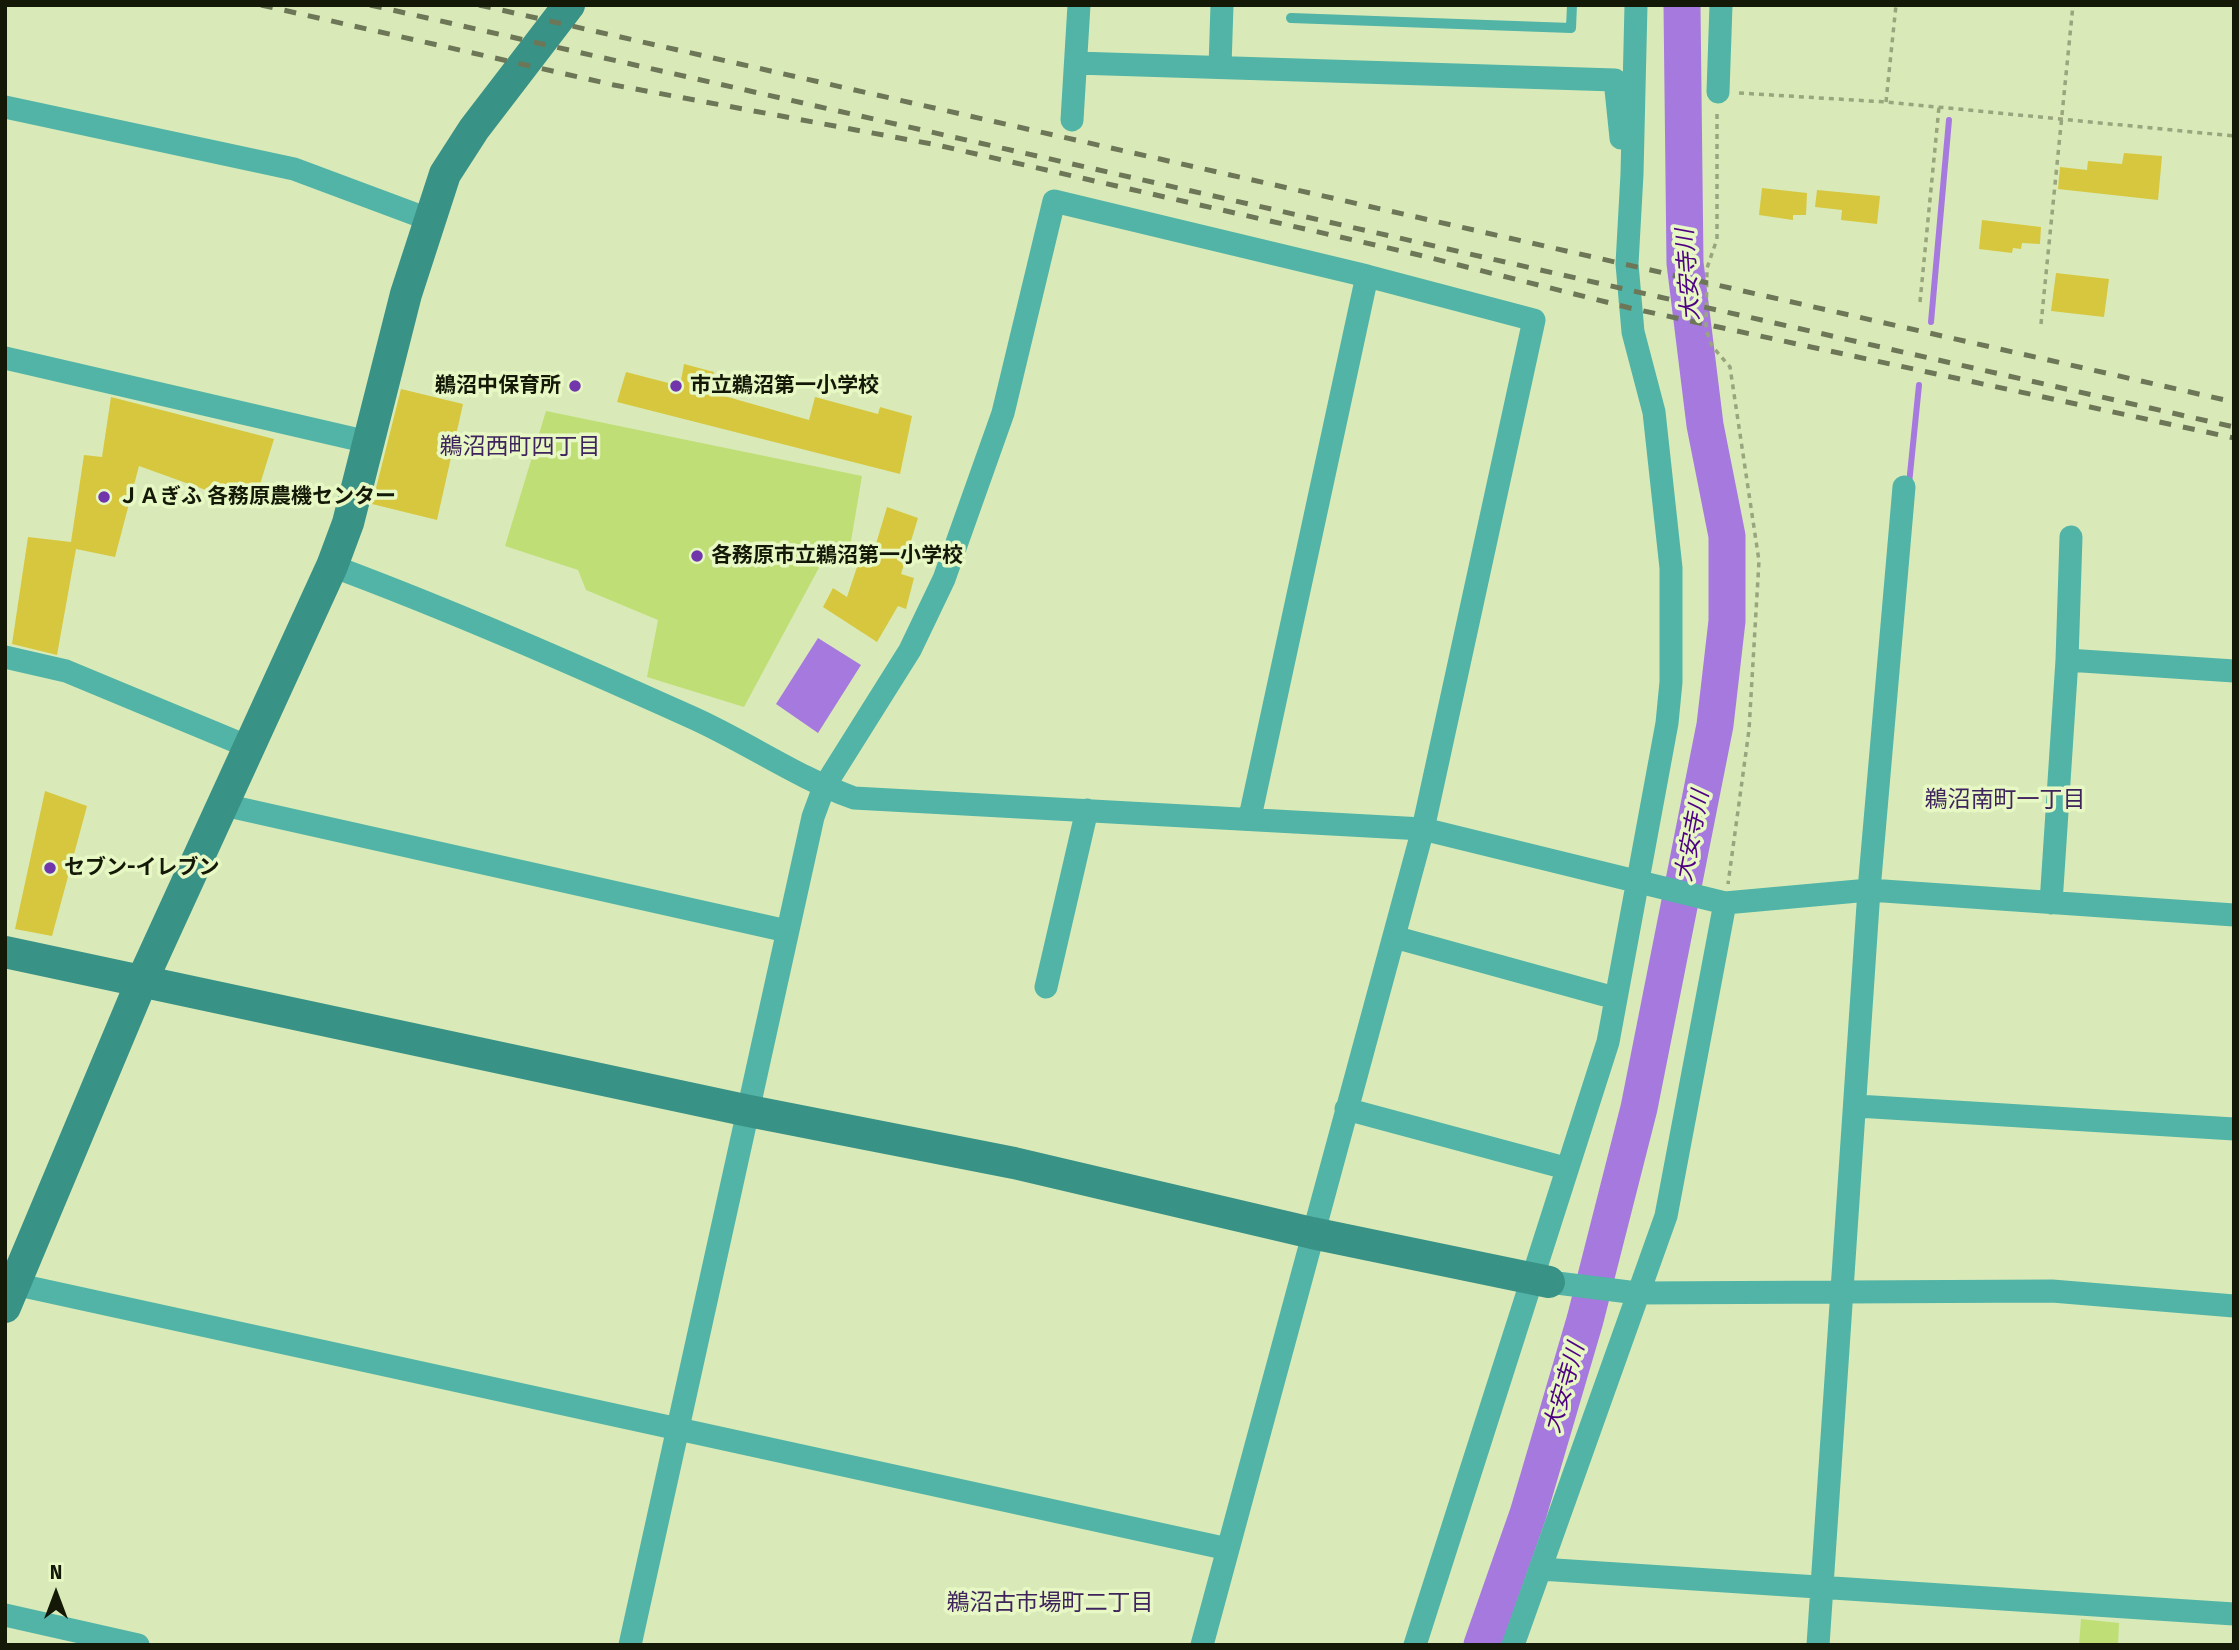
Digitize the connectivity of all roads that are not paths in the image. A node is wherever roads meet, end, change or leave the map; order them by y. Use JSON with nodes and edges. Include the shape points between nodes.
{"nodes":[{"id":1,"x":569,"y":5,"type":"edge"},
{"id":2,"x":1079,"y":5,"type":"edge"},
{"id":3,"x":1222,"y":5,"type":"edge"},
{"id":4,"x":1572,"y":5,"type":"edge"},
{"id":5,"x":1636,"y":5,"type":"edge"},
{"id":6,"x":1721,"y":5,"type":"edge"},
{"id":7,"x":1291,"y":18,"type":"dead end"},
{"id":8,"x":1076,"y":63,"type":"junction"},
{"id":9,"x":1220,"y":67,"type":"junction"},
{"id":10,"x":1718,"y":92,"type":"road end"},
{"id":11,"x":5,"y":107,"type":"edge"},
{"id":12,"x":1072,"y":120,"type":"dead end"},
{"id":13,"x":1632,"y":174,"type":"junction"},
{"id":14,"x":428,"y":219,"type":"junction"},
{"id":15,"x":1367,"y":276,"type":"junction"},
{"id":16,"x":5,"y":358,"type":"edge"},
{"id":17,"x":368,"y":442,"type":"junction"},
{"id":18,"x":1904,"y":487,"type":"dead end"},
{"id":19,"x":2071,"y":537,"type":"dead end"},
{"id":20,"x":332,"y":566,"type":"junction"},
{"id":21,"x":5,"y":657,"type":"edge"},
{"id":22,"x":2067,"y":660,"type":"junction"},
{"id":23,"x":2234,"y":671,"type":"edge"},
{"id":24,"x":249,"y":747,"type":"junction"},
{"id":25,"x":824,"y":787,"type":"junction"},
{"id":26,"x":224,"y":805,"type":"junction"},
{"id":27,"x":1087,"y":810,"type":"junction"},
{"id":28,"x":1250,"y":817,"type":"junction"},
{"id":29,"x":1423,"y":830,"type":"junction"},
{"id":30,"x":1640,"y":882,"type":"junction"},
{"id":31,"x":1869,"y":890,"type":"junction"},
{"id":32,"x":1724,"y":903,"type":"junction"},
{"id":33,"x":2051,"y":903,"type":"junction"},
{"id":34,"x":2234,"y":915,"type":"edge"},
{"id":35,"x":787,"y":931,"type":"junction"},
{"id":36,"x":1394,"y":937,"type":"junction"},
{"id":37,"x":5,"y":952,"type":"edge"},
{"id":38,"x":141,"y":983,"type":"junction"},
{"id":39,"x":1046,"y":987,"type":"dead end"},
{"id":40,"x":1604,"y":995,"type":"dead end"},
{"id":41,"x":1857,"y":1106,"type":"junction"},
{"id":42,"x":1346,"y":1109,"type":"junction"},
{"id":43,"x":749,"y":1111,"type":"junction"},
{"id":44,"x":2234,"y":1129,"type":"edge"},
{"id":45,"x":1558,"y":1166,"type":"dead end"},
{"id":46,"x":1312,"y":1233,"type":"junction"},
{"id":47,"x":1542,"y":1281,"type":"junction"},
{"id":48,"x":8,"y":1291,"type":"edge"},
{"id":49,"x":1631,"y":1292,"type":"junction"},
{"id":50,"x":1842,"y":1293,"type":"junction"},
{"id":51,"x":2234,"y":1306,"type":"edge"},
{"id":52,"x":676,"y":1429,"type":"junction"},
{"id":53,"x":1228,"y":1549,"type":"junction"},
{"id":54,"x":1540,"y":1569,"type":"junction"},
{"id":55,"x":1822,"y":1587,"type":"junction"},
{"id":56,"x":2234,"y":1614,"type":"edge"},
{"id":57,"x":5,"y":1615,"type":"edge"},
{"id":58,"x":138,"y":1645,"type":"edge"},
{"id":59,"x":630,"y":1645,"type":"edge"},
{"id":60,"x":1202,"y":1645,"type":"edge"},
{"id":61,"x":1415,"y":1645,"type":"edge"},
{"id":62,"x":1513,"y":1645,"type":"edge"},
{"id":63,"x":1818,"y":1645,"type":"edge"}],
"edges":[{"from":1,"to":14,"type":"street","via":[[474,129],[445,174]]},
{"from":2,"to":8,"type":"street"},
{"from":3,"to":9,"type":"street"},
{"from":4,"to":7,"type":"lane","via":[[1571,28]]},
{"from":5,"to":13,"type":"street"},
{"from":6,"to":10,"type":"street"},
{"from":8,"to":9,"type":"street"},
{"from":8,"to":12,"type":"street"},
{"from":9,"to":13,"type":"street","via":[[1615,80],[1623,154]]},
{"from":11,"to":14,"type":"street","via":[[294,169]]},
{"from":13,"to":30,"type":"street","via":[[1627,264],[1630,308],[1654,412],[1671,568],[1668,723]]},
{"from":14,"to":17,"type":"street"},
{"from":15,"to":25,"type":"street","via":[[1054,201],[1003,413],[944,579],[910,650]]},
{"from":15,"to":28,"type":"street"},
{"from":15,"to":29,"type":"street","via":[[1535,320]]},
{"from":16,"to":17,"type":"street"},
{"from":17,"to":20,"type":"street"},
{"from":18,"to":31,"type":"street"},
{"from":19,"to":22,"type":"street"},
{"from":20,"to":24,"type":"street"},
{"from":20,"to":25,"type":"street","via":[[694,719]]},
{"from":21,"to":24,"type":"street","via":[[66,671]]},
{"from":22,"to":23,"type":"street"},
{"from":22,"to":33,"type":"street"},
{"from":24,"to":26,"type":"street"},
{"from":25,"to":27,"type":"street","via":[[854,798]]},
{"from":25,"to":35,"type":"street"},
{"from":26,"to":35,"type":"street"},
{"from":26,"to":38,"type":"street"},
{"from":27,"to":28,"type":"street"},
{"from":27,"to":39,"type":"street"},
{"from":28,"to":29,"type":"street"},
{"from":29,"to":30,"type":"street"},
{"from":29,"to":36,"type":"street"},
{"from":30,"to":32,"type":"street"},
{"from":30,"to":47,"type":"street","via":[[1608,1042]]},
{"from":31,"to":32,"type":"street"},
{"from":31,"to":33,"type":"street"},
{"from":31,"to":41,"type":"street"},
{"from":32,"to":49,"type":"street","via":[[1666,1216]]},
{"from":33,"to":34,"type":"street"},
{"from":35,"to":43,"type":"street"},
{"from":36,"to":40,"type":"street"},
{"from":36,"to":42,"type":"street"},
{"from":37,"to":38,"type":"street"},
{"from":38,"to":43,"type":"street"},
{"from":38,"to":48,"type":"street"},
{"from":41,"to":44,"type":"street"},
{"from":41,"to":50,"type":"street"},
{"from":42,"to":45,"type":"street"},
{"from":42,"to":46,"type":"street"},
{"from":43,"to":46,"type":"street","via":[[1014,1163]]},
{"from":43,"to":52,"type":"street"},
{"from":46,"to":47,"type":"street"},
{"from":46,"to":53,"type":"street"},
{"from":47,"to":49,"type":"street"},
{"from":47,"to":61,"type":"street"},
{"from":48,"to":52,"type":"street"},
{"from":49,"to":50,"type":"street"},
{"from":49,"to":54,"type":"street"},
{"from":50,"to":51,"type":"street","via":[[2052,1291]]},
{"from":50,"to":55,"type":"street"},
{"from":52,"to":53,"type":"street"},
{"from":52,"to":59,"type":"street"},
{"from":53,"to":60,"type":"street"},
{"from":54,"to":55,"type":"street"},
{"from":54,"to":62,"type":"street"},
{"from":55,"to":56,"type":"street"},
{"from":55,"to":63,"type":"street"},
{"from":57,"to":58,"type":"street"}]}
